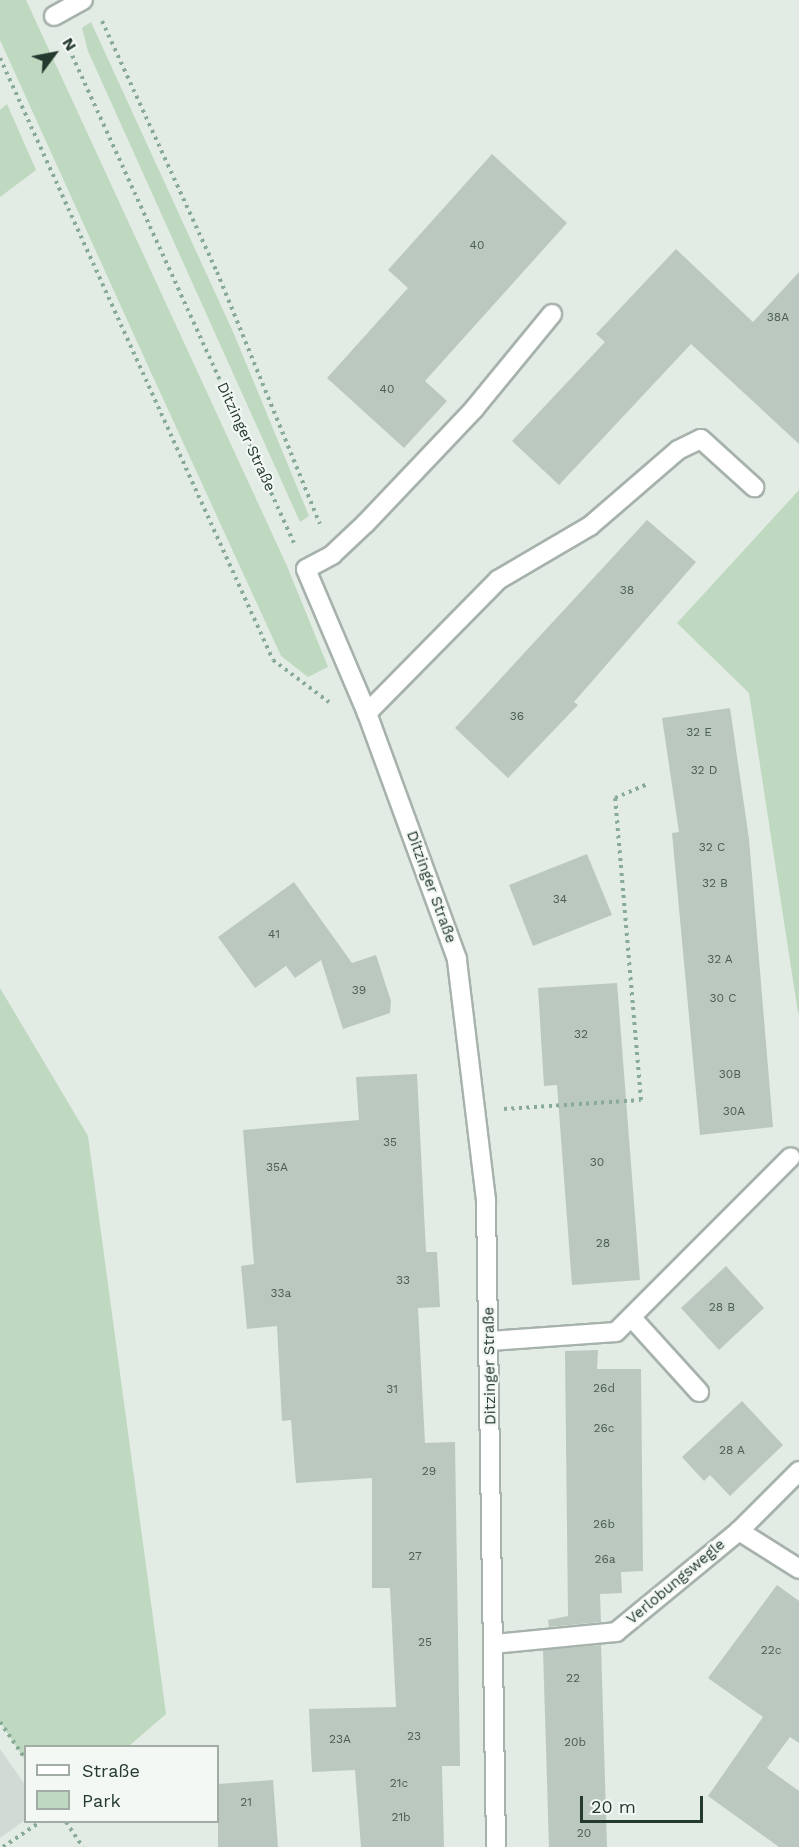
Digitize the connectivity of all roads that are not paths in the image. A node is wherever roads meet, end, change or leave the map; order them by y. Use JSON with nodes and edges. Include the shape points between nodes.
{"nodes":[{"id":1,"x":90,"y":5,"type":"edge"},
{"id":2,"x":54,"y":16,"type":"road end"},
{"id":3,"x":552,"y":314,"type":"dead end"},
{"id":4,"x":754,"y":487,"type":"dead end"},
{"id":5,"x":364,"y":706,"type":"junction"},
{"id":6,"x":790,"y":1157,"type":"dead end"},
{"id":7,"x":632,"y":1318,"type":"junction"},
{"id":8,"x":490,"y":1341,"type":"junction"},
{"id":9,"x":699,"y":1392,"type":"dead end"},
{"id":10,"x":799,"y":1471,"type":"edge"},
{"id":11,"x":739,"y":1531,"type":"junction"},
{"id":12,"x":799,"y":1569,"type":"edge"},
{"id":13,"x":494,"y":1644,"type":"junction"},
{"id":14,"x":496,"y":1847,"type":"edge"}],
"edges":[{"from":1,"to":2,"type":"street"},
{"from":3,"to":5,"type":"street","name":"Ditzinger Straße","via":[[474,409],[332,555],[306,568]]},
{"from":4,"to":5,"type":"street","via":[[700,439],[678,450],[590,526],[498,580]]},
{"from":5,"to":8,"type":"street","name":"Ditzinger Straße","via":[[457,959],[478,1111]]},
{"from":6,"to":7,"type":"street"},
{"from":7,"to":8,"type":"street","via":[[616,1332],[601,1335]]},
{"from":7,"to":9,"type":"street"},
{"from":8,"to":13,"type":"street","name":"Ditzinger Straße"},
{"from":10,"to":11,"type":"street","name":"Verlobungswegle"},
{"from":11,"to":12,"type":"street"},
{"from":11,"to":13,"type":"street","name":"Verlobungswegle","via":[[616,1632]]},
{"from":13,"to":14,"type":"street","name":"Ditzinger Straße"}]}
